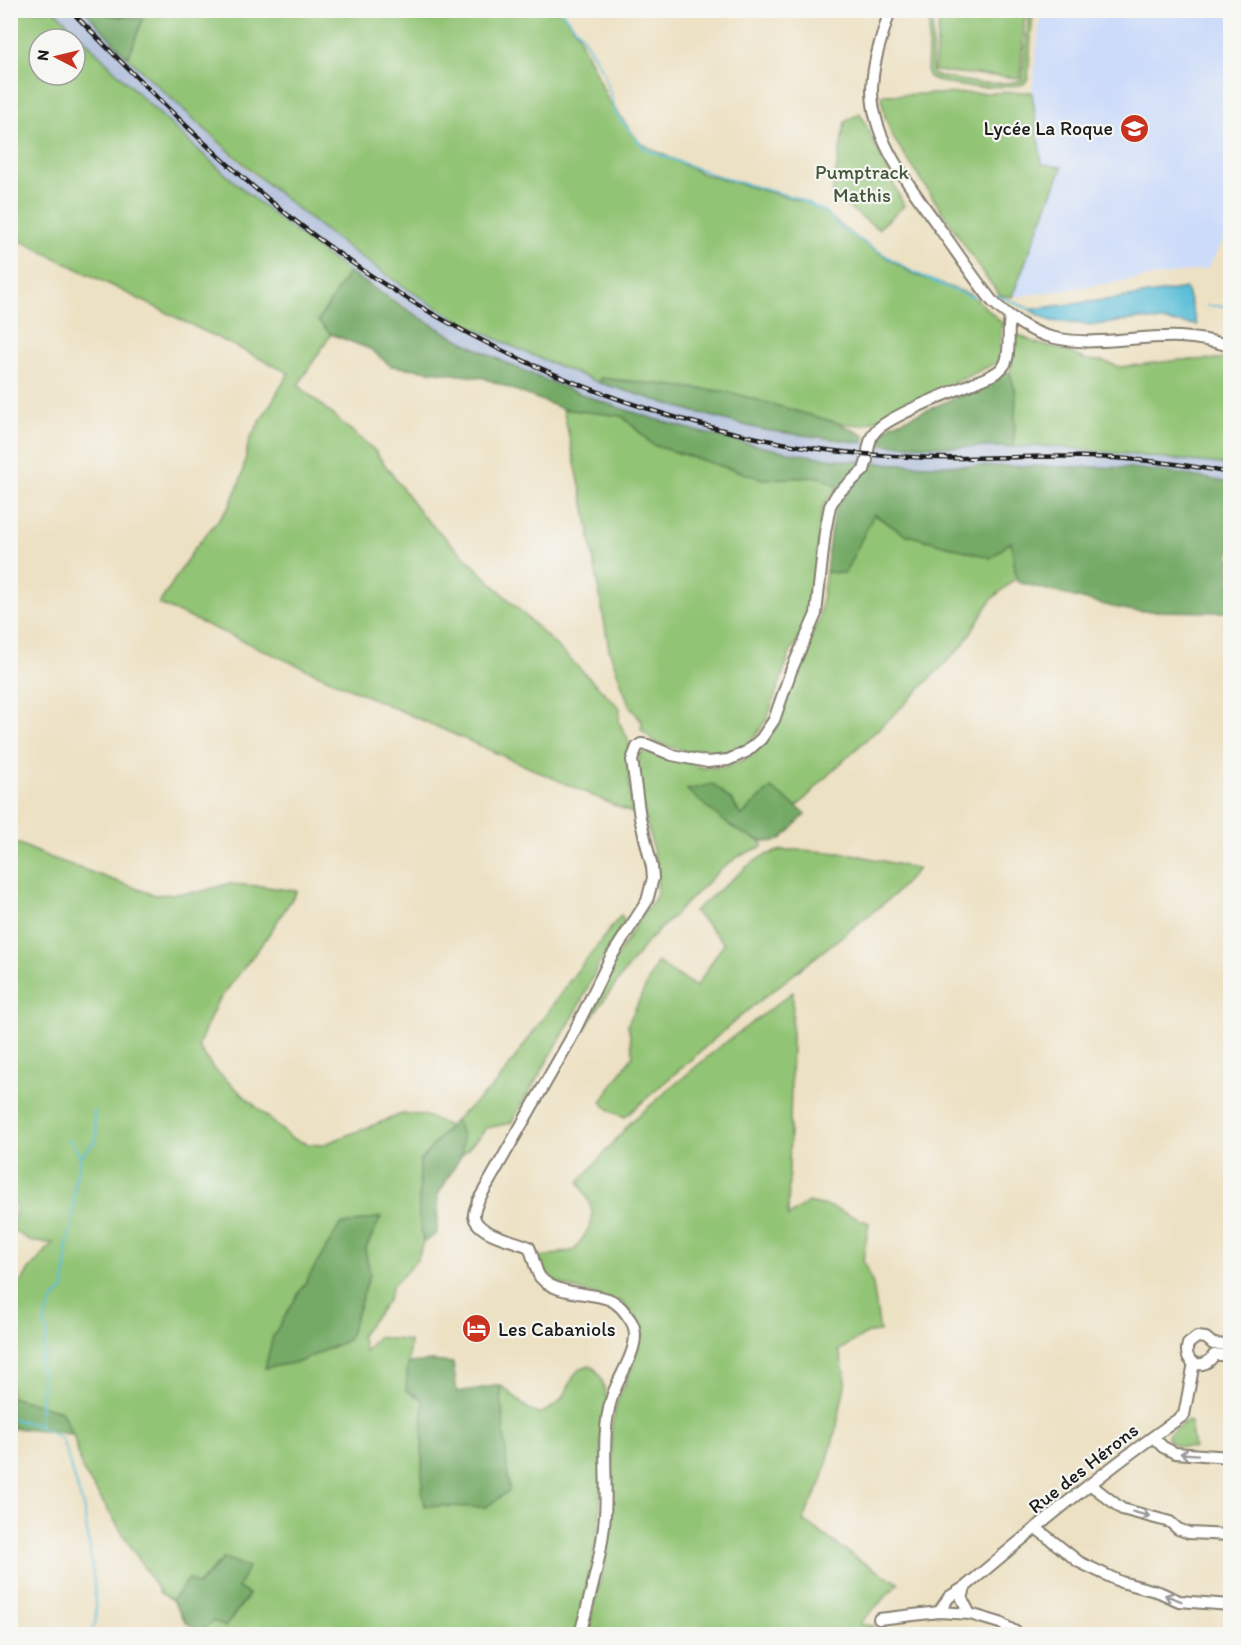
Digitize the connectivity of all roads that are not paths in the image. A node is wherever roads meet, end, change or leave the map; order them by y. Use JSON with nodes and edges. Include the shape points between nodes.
{"nodes":[{"id":1,"x":890,"y":10,"type":"edge"},
{"id":2,"x":1011,"y":318,"type":"junction"},
{"id":3,"x":1230,"y":346,"type":"edge"},
{"id":4,"x":1230,"y":1345,"type":"edge"},
{"id":5,"x":1230,"y":1355,"type":"edge"},
{"id":6,"x":1194,"y":1363,"type":"junction"},
{"id":7,"x":1153,"y":1437,"type":"junction"},
{"id":8,"x":11,"y":1452,"type":"edge"},
{"id":9,"x":1230,"y":1457,"type":"edge"},
{"id":10,"x":10,"y":1476,"type":"edge"},
{"id":11,"x":1091,"y":1485,"type":"junction"},
{"id":12,"x":1036,"y":1528,"type":"junction"},
{"id":13,"x":1230,"y":1535,"type":"edge"},
{"id":14,"x":965,"y":1587,"type":"junction"},
{"id":15,"x":1230,"y":1605,"type":"edge"},
{"id":16,"x":939,"y":1612,"type":"junction"},
{"id":17,"x":970,"y":1614,"type":"junction"},
{"id":18,"x":879,"y":1619,"type":"dead end"},
{"id":19,"x":580,"y":1635,"type":"edge"},
{"id":20,"x":1019,"y":1635,"type":"edge"}],
"edges":[{"from":1,"to":2,"type":"street","via":[[878,49],[872,92],[880,134],[980,285]]},
{"from":2,"to":3,"type":"street","via":[[1054,338],[1077,341],[1179,337]]},
{"from":2,"to":19,"type":"street","via":[[1004,365],[990,376],[885,423],[870,441],[864,471],[837,494],[830,506],[825,532],[816,614],[774,720],[761,739],[728,760],[708,762],[672,755],[648,745],[637,747],[632,760],[653,878],[647,901],[610,957],[570,1040],[478,1201],[476,1222],[489,1233],[529,1247],[540,1276],[555,1288],[609,1300],[622,1308],[633,1324],[634,1347],[612,1397],[605,1430],[605,1515],[598,1568]]},
{"from":4,"to":6,"type":"street","name":"Rue des Hérons","via":[[1213,1344],[1202,1336],[1194,1338],[1187,1349]]},
{"from":5,"to":6,"type":"street","via":[[1214,1354],[1207,1364]]},
{"from":6,"to":7,"type":"street","name":"Rue des Hérons","via":[[1184,1415]]},
{"from":9,"to":7,"type":"street","one_way":true,"via":[[1175,1453]]},
{"from":7,"to":11,"type":"street","name":"Rue des Hérons"},
{"from":8,"to":10,"type":"street"},
{"from":11,"to":12,"type":"street","name":"Rue des Hérons"},
{"from":11,"to":13,"type":"street","one_way":true,"via":[[1122,1509],[1170,1522],[1190,1533]]},
{"from":12,"to":14,"type":"street","name":"Rue des Hérons"},
{"from":15,"to":12,"type":"street","one_way":true,"via":[[1179,1601],[1121,1582],[1080,1562]]},
{"from":14,"to":16,"type":"street","name":"Rue des Hérons","via":[[949,1597]]},
{"from":14,"to":17,"type":"street","via":[[962,1599]]},
{"from":16,"to":17,"type":"street"},
{"from":16,"to":18,"type":"street"},
{"from":17,"to":20,"type":"street","via":[[1000,1623]]}]}
